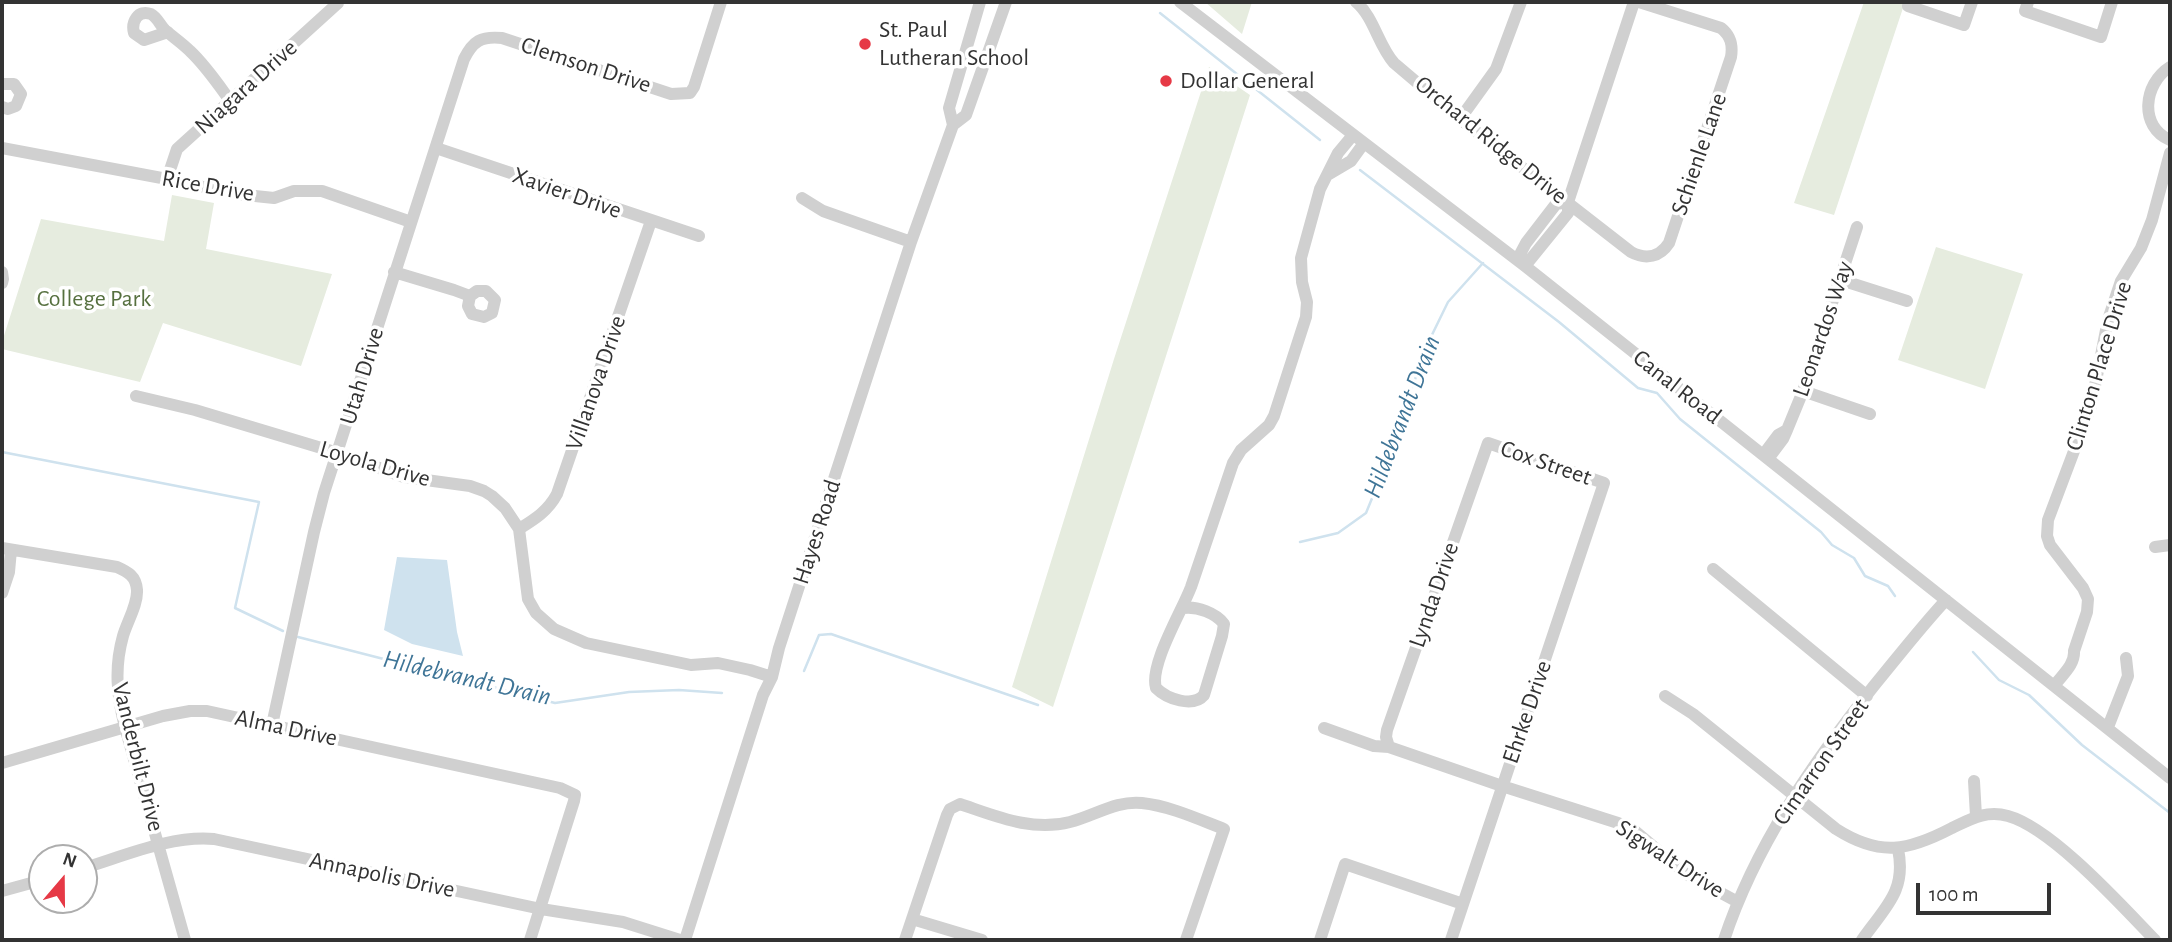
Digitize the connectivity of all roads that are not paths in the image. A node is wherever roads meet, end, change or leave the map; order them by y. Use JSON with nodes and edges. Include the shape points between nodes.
{"nodes":[{"id":1,"x":721,"y":2,"type":"edge"},
{"id":2,"x":980,"y":2,"type":"edge"},
{"id":3,"x":1006,"y":2,"type":"edge"},
{"id":4,"x":1180,"y":2,"type":"edge"},
{"id":5,"x":1356,"y":2,"type":"edge"},
{"id":6,"x":1521,"y":2,"type":"edge"},
{"id":7,"x":1637,"y":2,"type":"edge"},
{"id":8,"x":1910,"y":2,"type":"edge"},
{"id":9,"x":1972,"y":2,"type":"edge"},
{"id":10,"x":2028,"y":2,"type":"edge"},
{"id":11,"x":2112,"y":2,"type":"edge"},
{"id":12,"x":338,"y":3,"type":"edge"},
{"id":13,"x":168,"y":33,"type":"dead end"},
{"id":14,"x":482,"y":39,"type":"joint"},
{"id":15,"x":2170,"y":67,"type":"edge"},
{"id":16,"x":2,"y":84,"type":"edge"},
{"id":17,"x":231,"y":102,"type":"junction"},
{"id":18,"x":3,"y":113,"type":"edge"},
{"id":19,"x":1460,"y":119,"type":"junction"},
{"id":20,"x":953,"y":125,"type":"junction"},
{"id":21,"x":1358,"y":139,"type":"junction"},
{"id":22,"x":2170,"y":140,"type":"edge"},
{"id":23,"x":2,"y":148,"type":"edge"},
{"id":24,"x":436,"y":148,"type":"junction"},
{"id":25,"x":2170,"y":153,"type":"edge"},
{"id":26,"x":167,"y":179,"type":"junction"},
{"id":27,"x":802,"y":198,"type":"dead end"},
{"id":28,"x":1568,"y":202,"type":"junction"},
{"id":29,"x":651,"y":221,"type":"junction"},
{"id":30,"x":411,"y":222,"type":"junction"},
{"id":31,"x":1857,"y":227,"type":"dead end"},
{"id":32,"x":699,"y":236,"type":"dead end"},
{"id":33,"x":911,"y":242,"type":"junction"},
{"id":34,"x":1647,"y":257,"type":"joint"},
{"id":35,"x":1521,"y":263,"type":"junction"},
{"id":36,"x":2,"y":272,"type":"edge"},
{"id":37,"x":394,"y":272,"type":"junction"},
{"id":38,"x":1841,"y":279,"type":"junction"},
{"id":39,"x":2,"y":283,"type":"edge"},
{"id":40,"x":470,"y":296,"type":"dead end"},
{"id":41,"x":1907,"y":301,"type":"dead end"},
{"id":42,"x":1802,"y":391,"type":"junction"},
{"id":43,"x":136,"y":396,"type":"dead end"},
{"id":44,"x":1870,"y":414,"type":"dead end"},
{"id":45,"x":1488,"y":443,"type":"joint"},
{"id":46,"x":338,"y":453,"type":"junction"},
{"id":47,"x":1765,"y":457,"type":"junction"},
{"id":48,"x":1604,"y":483,"type":"joint"},
{"id":49,"x":519,"y":529,"type":"junction"},
{"id":50,"x":2170,"y":545,"type":"edge"},
{"id":51,"x":2155,"y":547,"type":"dead end"},
{"id":52,"x":6,"y":549,"type":"edge"},
{"id":53,"x":1713,"y":569,"type":"dead end"},
{"id":54,"x":2,"y":593,"type":"edge"},
{"id":55,"x":1946,"y":600,"type":"junction"},
{"id":56,"x":1183,"y":608,"type":"junction"},
{"id":57,"x":2126,"y":658,"type":"dead end"},
{"id":58,"x":772,"y":677,"type":"junction"},
{"id":59,"x":2054,"y":686,"type":"junction"},
{"id":60,"x":1665,"y":696,"type":"dead end"},
{"id":61,"x":1867,"y":696,"type":"junction"},
{"id":62,"x":272,"y":725,"type":"junction"},
{"id":63,"x":125,"y":727,"type":"junction"},
{"id":64,"x":2108,"y":727,"type":"junction"},
{"id":65,"x":1325,"y":728,"type":"dead end"},
{"id":66,"x":1389,"y":747,"type":"junction"},
{"id":67,"x":2,"y":763,"type":"edge"},
{"id":68,"x":2170,"y":778,"type":"edge"},
{"id":69,"x":1974,"y":781,"type":"dead end"},
{"id":70,"x":1502,"y":786,"type":"junction"},
{"id":71,"x":1795,"y":795,"type":"junction"},
{"id":72,"x":1976,"y":816,"type":"junction"},
{"id":73,"x":160,"y":845,"type":"junction"},
{"id":74,"x":1898,"y":849,"type":"junction"},
{"id":75,"x":98,"y":863,"type":"edge"},
{"id":76,"x":28,"y":884,"type":"edge"},
{"id":77,"x":2,"y":891,"type":"edge"},
{"id":78,"x":1736,"y":901,"type":"junction"},
{"id":79,"x":1463,"y":904,"type":"junction"},
{"id":80,"x":541,"y":909,"type":"junction"},
{"id":81,"x":912,"y":919,"type":"junction"},
{"id":82,"x":2150,"y":939,"type":"edge"},
{"id":83,"x":185,"y":940,"type":"edge"},
{"id":84,"x":530,"y":940,"type":"edge"},
{"id":85,"x":682,"y":940,"type":"edge"},
{"id":86,"x":905,"y":940,"type":"edge"},
{"id":87,"x":982,"y":940,"type":"edge"},
{"id":88,"x":1186,"y":940,"type":"edge"},
{"id":89,"x":1320,"y":940,"type":"edge"},
{"id":90,"x":1451,"y":940,"type":"edge"},
{"id":91,"x":1724,"y":940,"type":"edge"},
{"id":92,"x":1862,"y":940,"type":"edge"}],
"edges":[{"from":1,"to":14,"type":"street","name":"Clemson Drive","via":[[690,93],[671,93],[502,38]]},
{"from":2,"to":20,"type":"street","name":"Hayes Road","via":[[948,108]]},
{"from":3,"to":20,"type":"street","name":"Hayes Road","via":[[966,115]]},
{"from":4,"to":21,"type":"street","name":"Canal Road"},
{"from":5,"to":19,"type":"street","name":"Orchard Ridge Drive","via":[[1388,57]]},
{"from":6,"to":19,"type":"street","via":[[1496,69]]},
{"from":7,"to":28,"type":"street"},
{"from":7,"to":34,"type":"street","name":"Schienle Lane","via":[[1721,28],[1732,46],[1669,243]]},
{"from":8,"to":9,"type":"street","via":[[1908,6],[1964,25]]},
{"from":10,"to":11,"type":"street","via":[[2025,11],[2101,37]]},
{"from":12,"to":17,"type":"street","name":"Niagara Drive"},
{"from":13,"to":17,"type":"street","via":[[189,50]]},
{"from":14,"to":24,"type":"street","name":"Utah Drive","via":[[464,60]]},
{"from":15,"to":22,"type":"street","via":[[2155,80],[2148,102],[2157,129]]},
{"from":16,"to":18,"type":"street","via":[[14,84],[21,94],[19,103]]},
{"from":17,"to":26,"type":"street","name":"Niagara Drive","via":[[177,149]]},
{"from":19,"to":28,"type":"street","name":"Orchard Ridge Drive"},
{"from":20,"to":33,"type":"street","name":"Hayes Road"},
{"from":21,"to":35,"type":"street","name":"Canal Road"},
{"from":21,"to":56,"type":"street","via":[[1351,161],[1329,174],[1318,195],[1301,258],[1306,317],[1276,410],[1269,425],[1233,463]]},
{"from":23,"to":26,"type":"street","name":"Rice Drive"},
{"from":24,"to":29,"type":"street","name":"Xavier Drive"},
{"from":24,"to":30,"type":"street","name":"Utah Drive"},
{"from":25,"to":59,"type":"street","name":"Clinton Place Drive","via":[[2141,248],[2121,281],[2108,320],[2091,406],[2048,520],[2050,545],[2088,599],[2075,658]]},
{"from":26,"to":30,"type":"street","name":"Rice Drive","via":[[274,198],[294,191],[322,191]]},
{"from":27,"to":33,"type":"street","via":[[823,211]]},
{"from":28,"to":34,"type":"street","name":"Orchard Ridge Drive","via":[[1632,252]]},
{"from":28,"to":35,"type":"street","via":[[1568,213]]},
{"from":29,"to":32,"type":"street","name":"Xavier Drive"},
{"from":29,"to":49,"type":"street","name":"Villanova Drive","via":[[557,494],[548,508]]},
{"from":30,"to":37,"type":"street","name":"Utah Drive"},
{"from":31,"to":38,"type":"street","name":"Leonardos Way"},
{"from":33,"to":58,"type":"street","name":"Hayes Road"},
{"from":35,"to":47,"type":"street","name":"Canal Road"},
{"from":36,"to":39,"type":"street"},
{"from":37,"to":40,"type":"street"},
{"from":37,"to":46,"type":"street","name":"Utah Drive"},
{"from":38,"to":41,"type":"street"},
{"from":38,"to":42,"type":"street","name":"Leonardos Way"},
{"from":42,"to":44,"type":"street"},
{"from":42,"to":47,"type":"street","name":"Leonardos Way","via":[[1783,439]]},
{"from":43,"to":46,"type":"street","name":"Loyola Drive"},
{"from":45,"to":48,"type":"street","name":"Cox Street"},
{"from":45,"to":66,"type":"street","name":"Lynda Drive","via":[[1387,730]]},
{"from":46,"to":49,"type":"street","name":"Loyola Drive","via":[[404,477],[484,491],[505,508]]},
{"from":46,"to":62,"type":"street","name":"Utah Drive","via":[[314,532]]},
{"from":47,"to":55,"type":"street","name":"Canal Road"},
{"from":48,"to":70,"type":"street","name":"Ehrke Drive"},
{"from":49,"to":58,"type":"street","via":[[528,599],[554,629],[586,643],[691,665],[718,663]]},
{"from":50,"to":51,"type":"street"},
{"from":52,"to":54,"type":"street","via":[[9,572]]},
{"from":52,"to":63,"type":"street","name":"Vanderbilt Drive","via":[[117,567],[131,574],[137,592],[116,666]]},
{"from":53,"to":61,"type":"street"},
{"from":55,"to":59,"type":"street","name":"Canal Road"},
{"from":55,"to":61,"type":"street","name":"Cimarron Street"},
{"from":56,"to":56,"type":"street","via":[[1154,682],[1161,693],[1194,702],[1204,695],[1224,624],[1216,615]]},
{"from":57,"to":64,"type":"street","via":[[2128,676]]},
{"from":58,"to":85,"type":"street","name":"Hayes Road"},
{"from":59,"to":64,"type":"street","name":"Canal Road"},
{"from":60,"to":71,"type":"street"},
{"from":61,"to":71,"type":"street","name":"Cimarron Street"},
{"from":62,"to":63,"type":"street","name":"Alma Drive","via":[[190,711]]},
{"from":62,"to":80,"type":"street","name":"Alma Drive","via":[[535,782],[575,795]]},
{"from":63,"to":67,"type":"street","name":"Alma Drive"},
{"from":63,"to":73,"type":"street","name":"Vanderbilt Drive"},
{"from":64,"to":68,"type":"street","name":"Canal Road"},
{"from":65,"to":66,"type":"street","name":"Sigwalt Drive"},
{"from":66,"to":70,"type":"street","name":"Sigwalt Drive"},
{"from":69,"to":72,"type":"street"},
{"from":70,"to":78,"type":"street","name":"Sigwalt Drive","via":[[1635,831],[1686,874]]},
{"from":70,"to":79,"type":"street","name":"Ehrke Drive"},
{"from":71,"to":74,"type":"street","via":[[1846,835],[1872,846]]},
{"from":71,"to":78,"type":"street","name":"Cimarron Street"},
{"from":72,"to":74,"type":"street"},
{"from":72,"to":82,"type":"street","via":[[2006,815],[2032,827],[2079,865]]},
{"from":73,"to":75,"type":"street","name":"Annapolis Drive"},
{"from":73,"to":80,"type":"street","name":"Annapolis Drive","via":[[189,838],[214,839]]},
{"from":73,"to":83,"type":"street","name":"Vanderbilt Drive"},
{"from":74,"to":92,"type":"street","via":[[1898,885],[1888,907]]},
{"from":76,"to":77,"type":"street"},
{"from":78,"to":91,"type":"street","name":"Cimarron Street"},
{"from":79,"to":89,"type":"street","via":[[1345,864]]},
{"from":79,"to":90,"type":"street","name":"Ehrke Drive"},
{"from":80,"to":84,"type":"street"},
{"from":80,"to":85,"type":"street","name":"Annapolis Drive","via":[[623,922]]},
{"from":81,"to":86,"type":"street"},
{"from":81,"to":87,"type":"street"},
{"from":81,"to":88,"type":"street","via":[[950,809],[960,804],[1012,821],[1044,825],[1140,803],[1224,829]]}]}
